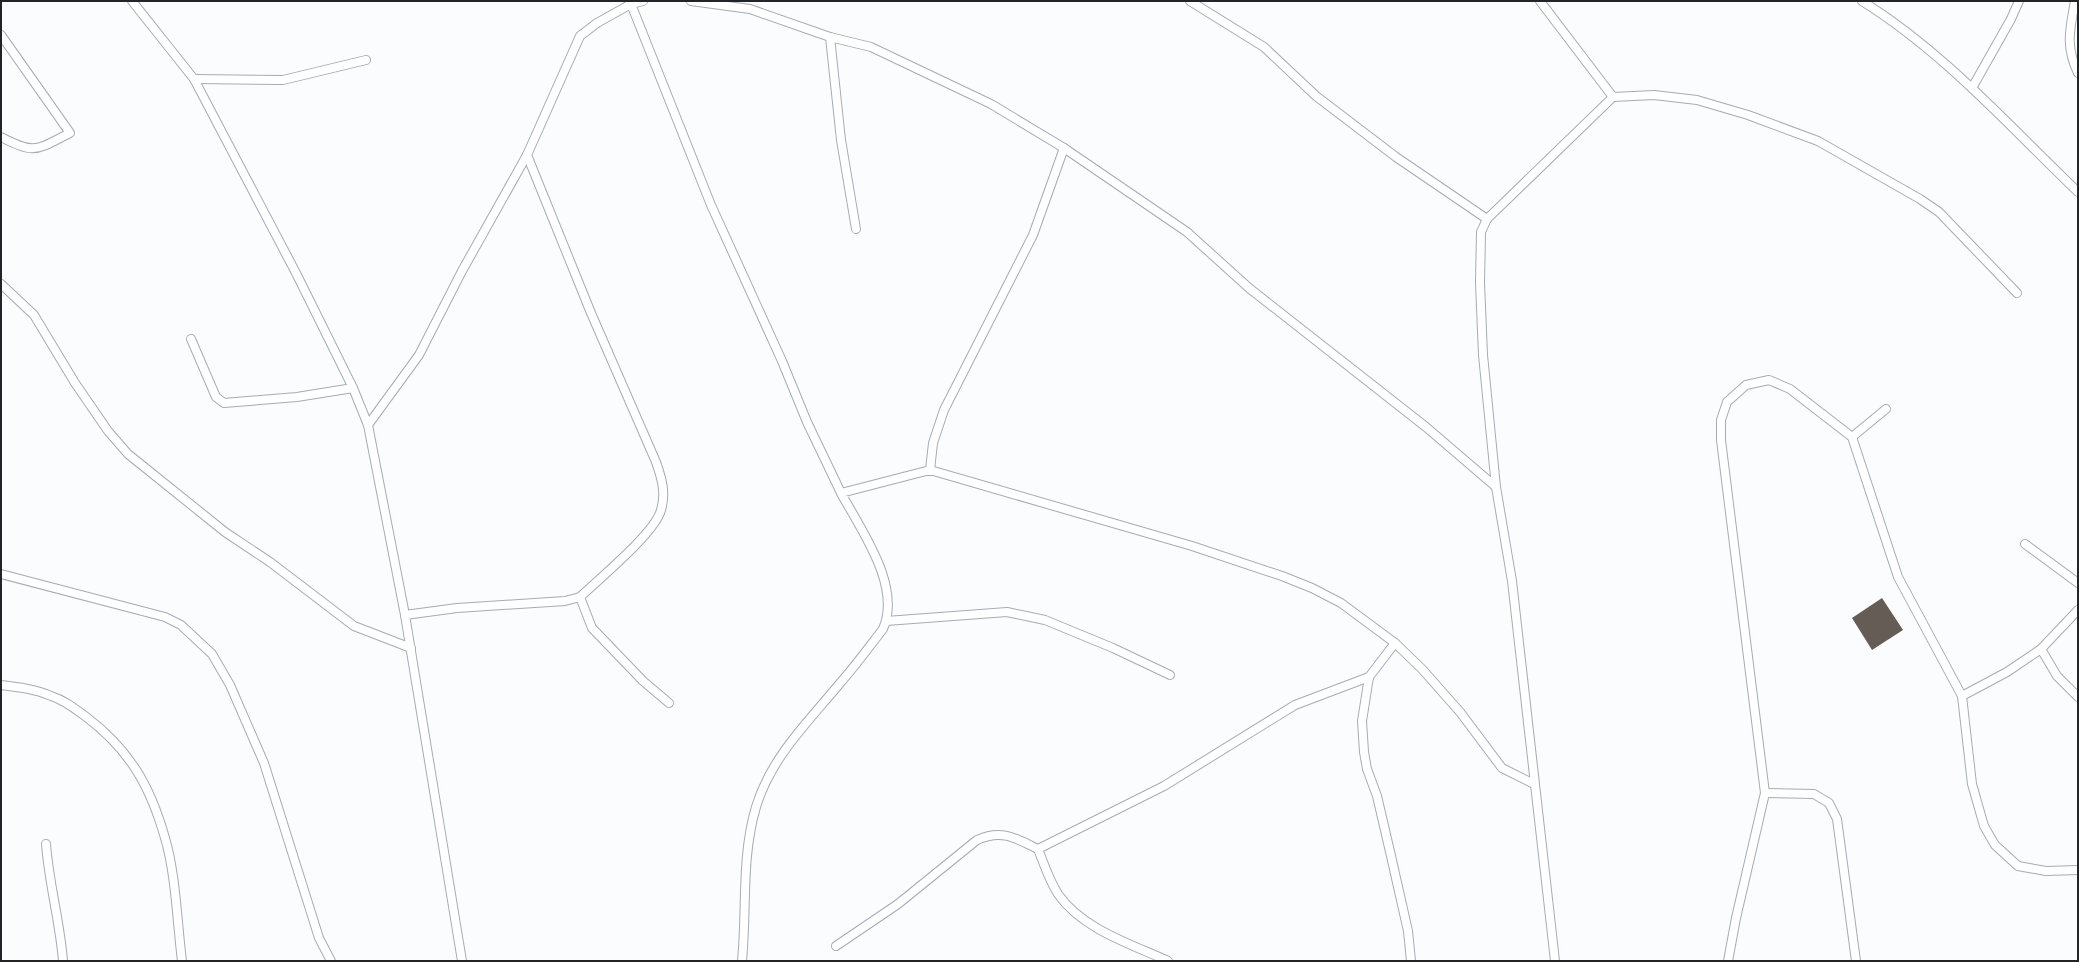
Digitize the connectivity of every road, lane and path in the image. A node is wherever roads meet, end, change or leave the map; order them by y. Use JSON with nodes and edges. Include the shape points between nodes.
{"nodes":[{"id":1,"x":132,"y":1,"type":"edge"},
{"id":2,"x":643,"y":1,"type":"edge"},
{"id":3,"x":691,"y":1,"type":"edge"},
{"id":4,"x":1190,"y":1,"type":"edge"},
{"id":5,"x":1540,"y":1,"type":"edge"},
{"id":6,"x":1862,"y":1,"type":"edge"},
{"id":7,"x":2019,"y":1,"type":"edge"},
{"id":8,"x":2075,"y":1,"type":"edge"},
{"id":9,"x":631,"y":4,"type":"junction"},
{"id":10,"x":1,"y":35,"type":"edge"},
{"id":11,"x":830,"y":37,"type":"junction"},
{"id":12,"x":366,"y":60,"type":"dead end"},
{"id":13,"x":2078,"y":73,"type":"edge"},
{"id":14,"x":194,"y":79,"type":"junction"},
{"id":15,"x":1972,"y":88,"type":"junction"},
{"id":16,"x":1613,"y":97,"type":"junction"},
{"id":17,"x":1,"y":136,"type":"edge"},
{"id":18,"x":1064,"y":148,"type":"junction"},
{"id":19,"x":527,"y":155,"type":"junction"},
{"id":20,"x":2078,"y":192,"type":"edge"},
{"id":21,"x":1487,"y":219,"type":"junction"},
{"id":22,"x":856,"y":229,"type":"dead end"},
{"id":23,"x":1,"y":284,"type":"edge"},
{"id":24,"x":2017,"y":293,"type":"dead end"},
{"id":25,"x":191,"y":339,"type":"dead end"},
{"id":26,"x":353,"y":388,"type":"junction"},
{"id":27,"x":1886,"y":409,"type":"dead end"},
{"id":28,"x":368,"y":425,"type":"junction"},
{"id":29,"x":1852,"y":437,"type":"junction"},
{"id":30,"x":930,"y":470,"type":"junction"},
{"id":31,"x":1496,"y":487,"type":"junction"},
{"id":32,"x":841,"y":493,"type":"junction"},
{"id":33,"x":2025,"y":544,"type":"dead end"},
{"id":34,"x":1,"y":574,"type":"edge"},
{"id":35,"x":2078,"y":583,"type":"edge"},
{"id":36,"x":580,"y":598,"type":"junction"},
{"id":37,"x":2078,"y":610,"type":"edge"},
{"id":38,"x":406,"y":615,"type":"junction"},
{"id":39,"x":886,"y":621,"type":"junction"},
{"id":40,"x":1395,"y":643,"type":"junction"},
{"id":41,"x":411,"y":648,"type":"junction"},
{"id":42,"x":2042,"y":649,"type":"junction"},
{"id":43,"x":1170,"y":675,"type":"dead end"},
{"id":44,"x":1369,"y":677,"type":"junction"},
{"id":45,"x":1,"y":685,"type":"edge"},
{"id":46,"x":1962,"y":696,"type":"junction"},
{"id":47,"x":2078,"y":697,"type":"edge"},
{"id":48,"x":669,"y":703,"type":"dead end"},
{"id":49,"x":1534,"y":784,"type":"junction"},
{"id":50,"x":1765,"y":793,"type":"junction"},
{"id":51,"x":46,"y":844,"type":"dead end"},
{"id":52,"x":1038,"y":849,"type":"junction"},
{"id":53,"x":2078,"y":870,"type":"edge"},
{"id":54,"x":836,"y":946,"type":"dead end"},
{"id":55,"x":63,"y":961,"type":"edge"},
{"id":56,"x":182,"y":961,"type":"edge"},
{"id":57,"x":331,"y":961,"type":"edge"},
{"id":58,"x":462,"y":961,"type":"edge"},
{"id":59,"x":742,"y":961,"type":"edge"},
{"id":60,"x":1168,"y":961,"type":"edge"},
{"id":61,"x":1411,"y":961,"type":"edge"},
{"id":62,"x":1555,"y":961,"type":"edge"},
{"id":63,"x":1728,"y":961,"type":"edge"},
{"id":64,"x":1856,"y":961,"type":"edge"}],
"edges":[{"from":1,"to":14,"type":"lane"},
{"from":2,"to":9,"type":"lane"},
{"from":3,"to":11,"type":"lane","via":[[750,9]]},
{"from":4,"to":21,"type":"lane","via":[[1264,48],[1316,96],[1396,158]]},
{"from":5,"to":16,"type":"lane"},
{"from":6,"to":15,"type":"lane","via":[[1919,41]]},
{"from":7,"to":15,"type":"lane"},
{"from":8,"to":13,"type":"lane","via":[[2068,37],[2070,55]]},
{"from":9,"to":19,"type":"lane","via":[[597,22],[580,36]]},
{"from":9,"to":32,"type":"lane","via":[[711,205]]},
{"from":10,"to":17,"type":"lane","via":[[70,134],[36,148],[21,147]]},
{"from":11,"to":18,"type":"lane","via":[[871,47],[942,79],[991,104]]},
{"from":11,"to":22,"type":"lane","via":[[841,140]]},
{"from":12,"to":14,"type":"lane","via":[[283,80]]},
{"from":14,"to":26,"type":"lane"},
{"from":15,"to":20,"type":"lane"},
{"from":16,"to":21,"type":"lane"},
{"from":16,"to":24,"type":"lane","via":[[1654,95],[1697,100],[1748,115],[1818,141],[1939,212]]},
{"from":18,"to":30,"type":"lane","via":[[1033,235],[944,410],[933,442]]},
{"from":18,"to":31,"type":"lane","via":[[1187,232],[1249,288],[1426,427]]},
{"from":19,"to":28,"type":"lane","via":[[418,355]]},
{"from":19,"to":36,"type":"lane","via":[[663,482],[661,512],[651,529]]},
{"from":21,"to":31,"type":"lane","via":[[1480,241],[1480,283],[1483,355]]},
{"from":23,"to":41,"type":"lane","via":[[34,315],[83,395],[128,454],[225,532],[270,562],[354,626]]},
{"from":25,"to":26,"type":"lane","via":[[216,397],[224,403],[297,397]]},
{"from":26,"to":28,"type":"lane"},
{"from":27,"to":29,"type":"lane"},
{"from":28,"to":38,"type":"lane"},
{"from":29,"to":46,"type":"lane","via":[[1898,577]]},
{"from":29,"to":50,"type":"lane","via":[[1790,388],[1769,380],[1746,385],[1727,402],[1721,420],[1722,448]]},
{"from":30,"to":32,"type":"lane"},
{"from":30,"to":40,"type":"lane","via":[[1192,546],[1282,576],[1341,603]]},
{"from":31,"to":49,"type":"lane","via":[[1512,581]]},
{"from":32,"to":39,"type":"lane","via":[[878,562],[889,604]]},
{"from":33,"to":35,"type":"lane"},
{"from":34,"to":57,"type":"lane","via":[[165,616],[180,625],[212,654],[230,686],[264,763],[319,938]]},
{"from":36,"to":38,"type":"lane","via":[[457,608]]},
{"from":36,"to":48,"type":"lane","via":[[592,628],[643,681]]},
{"from":37,"to":42,"type":"lane"},
{"from":38,"to":41,"type":"lane"},
{"from":39,"to":43,"type":"lane","via":[[1007,612],[1045,620]]},
{"from":39,"to":59,"type":"lane","via":[[883,629],[842,682],[797,732],[766,780],[756,807],[748,843]]},
{"from":40,"to":44,"type":"lane"},
{"from":40,"to":49,"type":"lane","via":[[1460,712],[1502,768]]},
{"from":41,"to":58,"type":"lane"},
{"from":42,"to":46,"type":"lane","via":[[2007,672]]},
{"from":42,"to":47,"type":"lane","via":[[2058,676]]},
{"from":44,"to":52,"type":"lane","via":[[1295,705],[1164,786]]},
{"from":44,"to":61,"type":"lane","via":[[1362,721],[1364,752],[1377,796],[1408,931]]},
{"from":45,"to":56,"type":"lane","via":[[28,689],[66,702],[96,724],[131,760],[152,798],[166,839]]},
{"from":46,"to":53,"type":"lane","via":[[1972,784],[1984,826],[1995,846],[2018,866],[2046,871]]},
{"from":49,"to":62,"type":"lane"},
{"from":50,"to":63,"type":"lane"},
{"from":50,"to":64,"type":"lane","via":[[1814,794],[1829,803],[1836,819]]},
{"from":51,"to":55,"type":"lane"},
{"from":52,"to":54,"type":"lane","via":[[1006,834],[977,840],[898,904]]},
{"from":52,"to":60,"type":"lane","via":[[1058,894],[1085,920]]}]}
